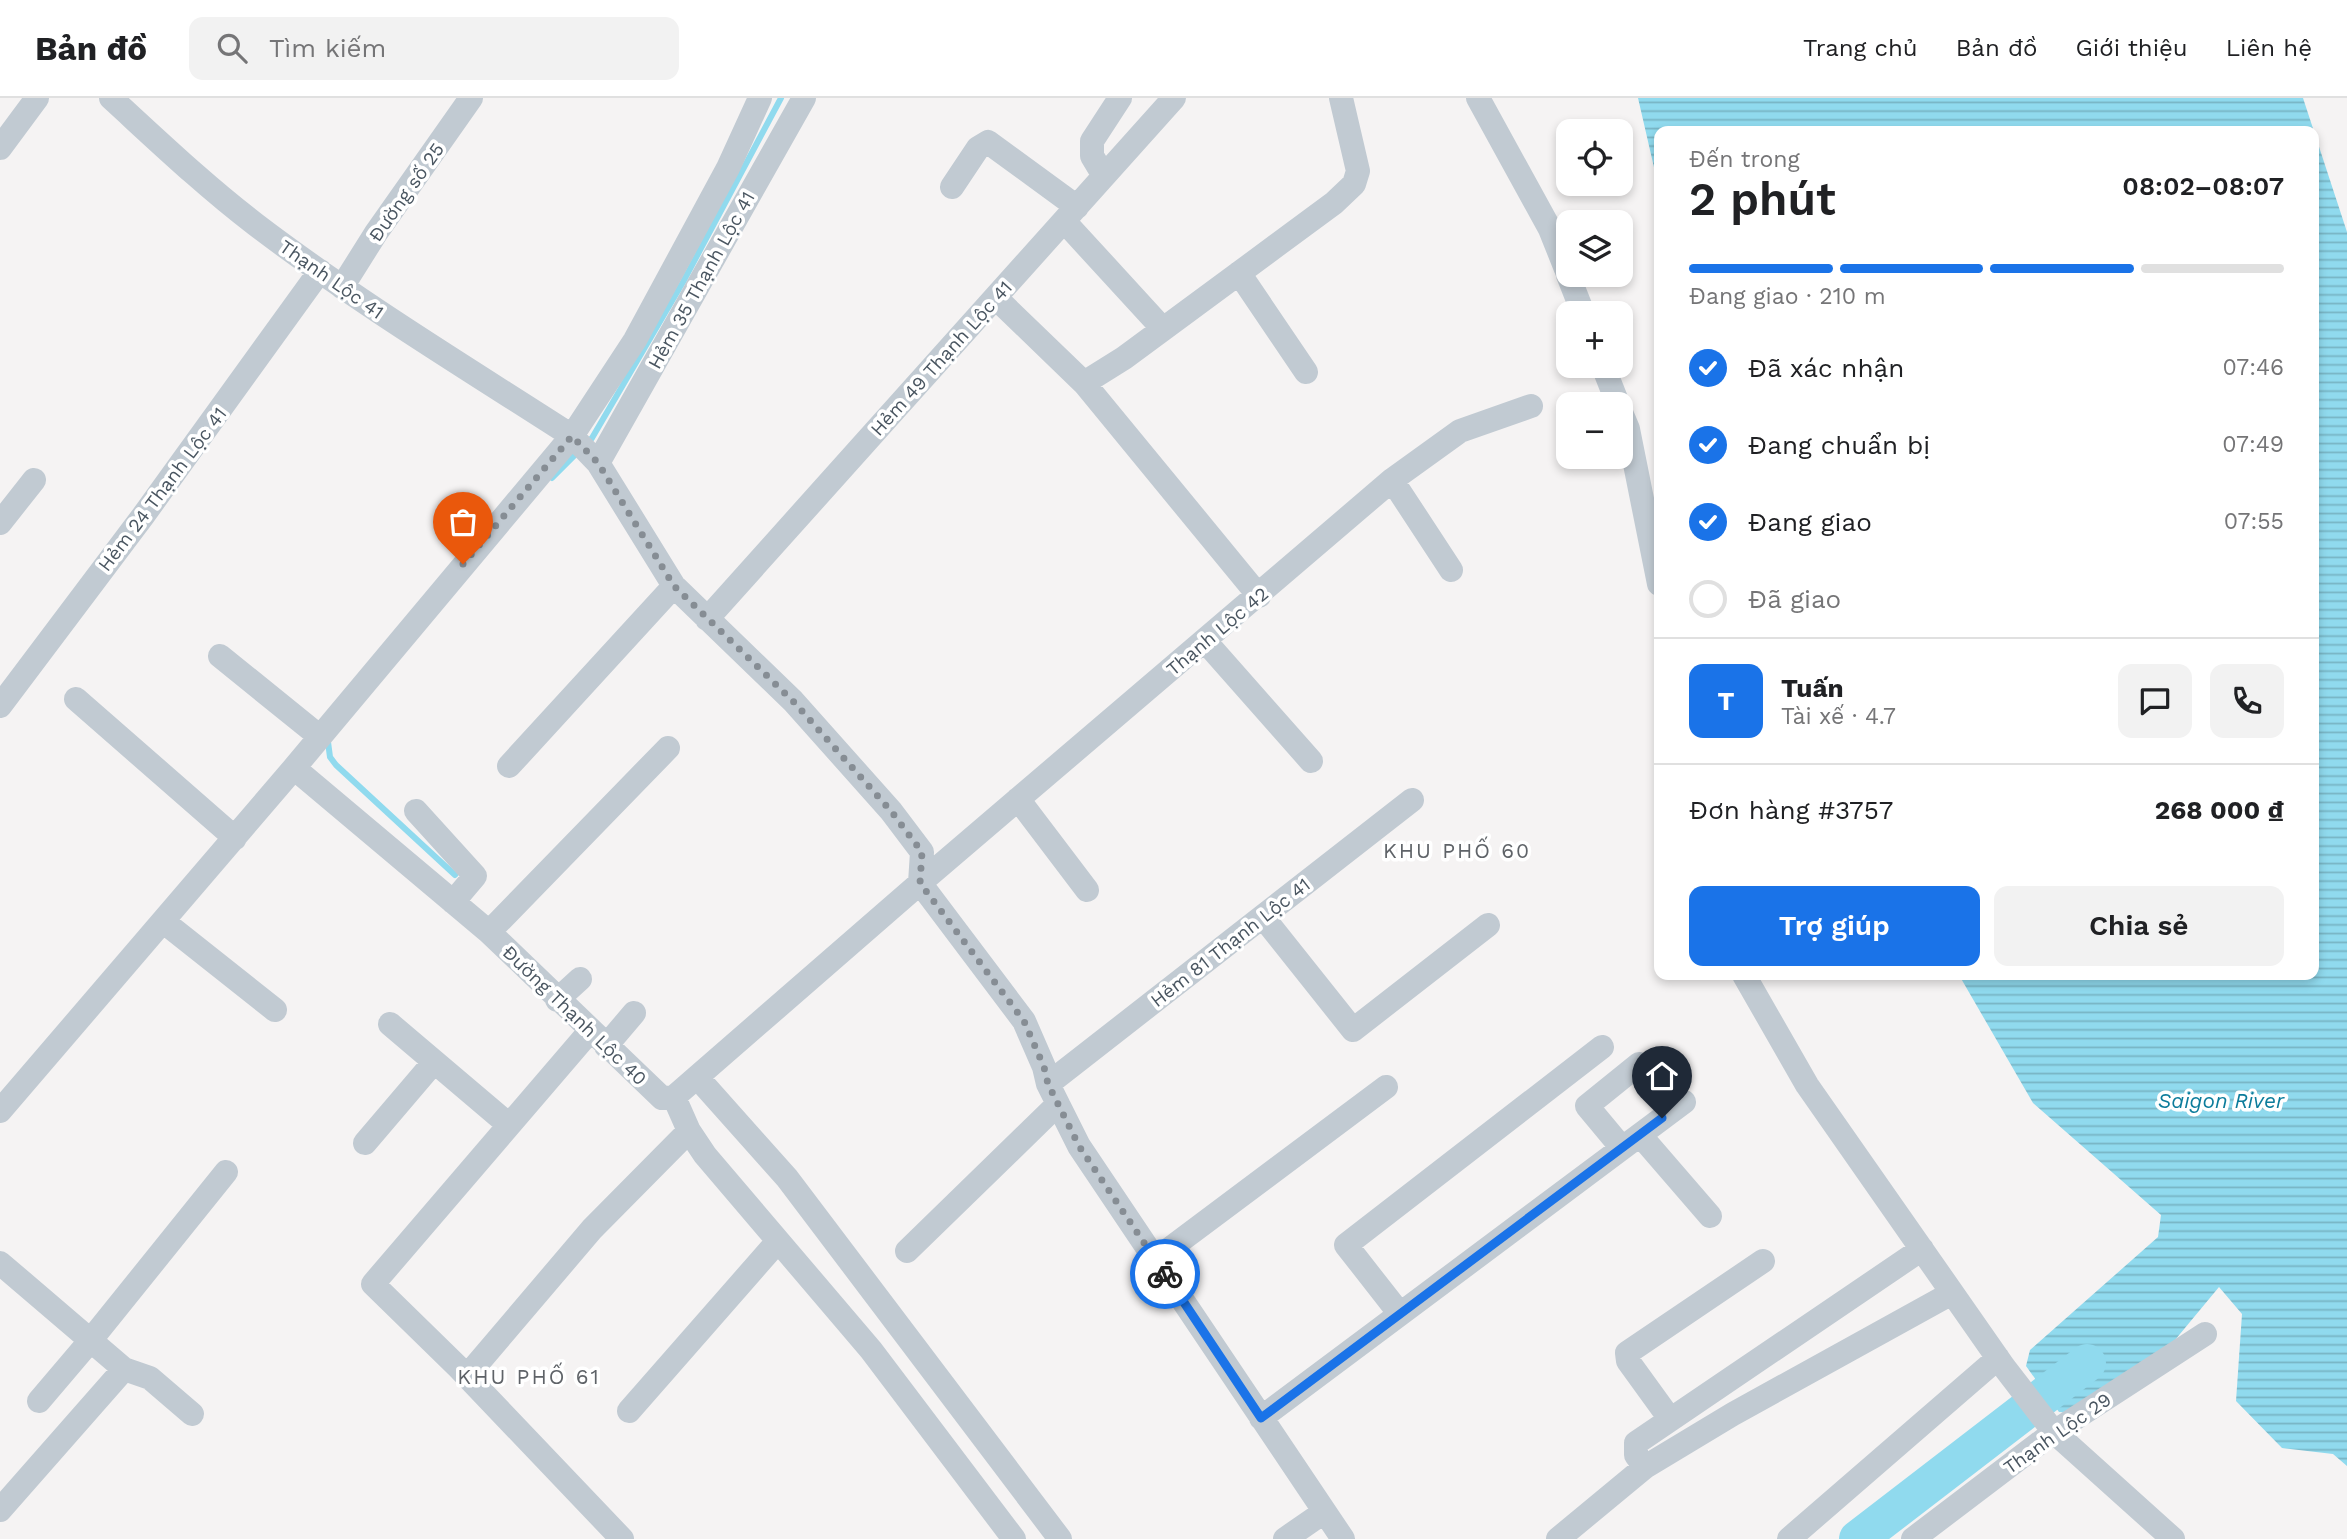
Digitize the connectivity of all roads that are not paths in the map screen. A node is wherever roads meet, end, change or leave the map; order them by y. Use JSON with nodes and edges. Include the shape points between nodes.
{"nodes":[{"id":1,"x":37,"y":98,"type":"edge"},
{"id":2,"x":111,"y":98,"type":"edge"},
{"id":3,"x":471,"y":98,"type":"edge"},
{"id":4,"x":760,"y":98,"type":"edge"},
{"id":5,"x":804,"y":98,"type":"edge"},
{"id":6,"x":1120,"y":98,"type":"edge"},
{"id":7,"x":1174,"y":98,"type":"edge"},
{"id":8,"x":1342,"y":98,"type":"edge"},
{"id":9,"x":1478,"y":98,"type":"edge"},
{"id":10,"x":0,"y":148,"type":"edge"},
{"id":11,"x":1104,"y":176,"type":"junction"},
{"id":12,"x":952,"y":187,"type":"dead end"},
{"id":13,"x":1070,"y":214,"type":"junction"},
{"id":14,"x":1556,"y":244,"type":"edge"},
{"id":15,"x":320,"y":271,"type":"junction"},
{"id":16,"x":1239,"y":273,"type":"junction"},
{"id":17,"x":342,"y":287,"type":"junction"},
{"id":18,"x":996,"y":298,"type":"junction"},
{"id":19,"x":1163,"y":329,"type":"junction"},
{"id":20,"x":1306,"y":372,"type":"dead end"},
{"id":21,"x":1084,"y":383,"type":"junction"},
{"id":22,"x":1531,"y":406,"type":"dead end"},
{"id":23,"x":572,"y":436,"type":"junction"},
{"id":24,"x":1633,"y":454,"type":"edge"},
{"id":25,"x":598,"y":463,"type":"junction"},
{"id":26,"x":34,"y":480,"type":"dead end"},
{"id":27,"x":1392,"y":480,"type":"junction"},
{"id":28,"x":0,"y":523,"type":"edge"},
{"id":29,"x":1654,"y":559,"type":"edge"},
{"id":30,"x":1451,"y":570,"type":"dead end"},
{"id":31,"x":674,"y":586,"type":"junction"},
{"id":32,"x":1259,"y":596,"type":"junction"},
{"id":33,"x":707,"y":619,"type":"junction"},
{"id":34,"x":1205,"y":641,"type":"junction"},
{"id":35,"x":220,"y":656,"type":"dead end"},
{"id":36,"x":76,"y":699,"type":"dead end"},
{"id":37,"x":0,"y":706,"type":"edge"},
{"id":38,"x":319,"y":736,"type":"junction"},
{"id":39,"x":668,"y":748,"type":"dead end"},
{"id":40,"x":1311,"y":761,"type":"dead end"},
{"id":41,"x":509,"y":766,"type":"dead end"},
{"id":42,"x":294,"y":768,"type":"junction"},
{"id":43,"x":1018,"y":799,"type":"junction"},
{"id":44,"x":1412,"y":800,"type":"dead end"},
{"id":45,"x":416,"y":811,"type":"dead end"},
{"id":46,"x":234,"y":838,"type":"junction"},
{"id":47,"x":920,"y":883,"type":"junction"},
{"id":48,"x":1087,"y":890,"type":"dead end"},
{"id":49,"x":453,"y":902,"type":"junction"},
{"id":50,"x":1263,"y":917,"type":"junction"},
{"id":51,"x":163,"y":922,"type":"junction"},
{"id":52,"x":1488,"y":925,"type":"dead end"},
{"id":53,"x":489,"y":932,"type":"junction"},
{"id":54,"x":580,"y":979,"type":"dead end"},
{"id":55,"x":1747,"y":980,"type":"edge"},
{"id":56,"x":557,"y":1000,"type":"junction"},
{"id":57,"x":275,"y":1010,"type":"dead end"},
{"id":58,"x":634,"y":1013,"type":"dead end"},
{"id":59,"x":390,"y":1024,"type":"dead end"},
{"id":60,"x":598,"y":1038,"type":"junction"},
{"id":61,"x":1602,"y":1046,"type":"dead end"},
{"id":62,"x":434,"y":1062,"type":"junction"},
{"id":63,"x":1639,"y":1064,"type":"dead end"},
{"id":64,"x":697,"y":1077,"type":"junction"},
{"id":65,"x":1385,"y":1087,"type":"dead end"},
{"id":66,"x":1053,"y":1094,"type":"junction"},
{"id":67,"x":674,"y":1097,"type":"junction"},
{"id":68,"x":1684,"y":1102,"type":"dead end"},
{"id":69,"x":0,"y":1111,"type":"edge"},
{"id":70,"x":509,"y":1125,"type":"junction"},
{"id":71,"x":688,"y":1131,"type":"junction"},
{"id":72,"x":1631,"y":1141,"type":"junction"},
{"id":73,"x":365,"y":1143,"type":"dead end"},
{"id":74,"x":226,"y":1172,"type":"dead end"},
{"id":75,"x":1710,"y":1216,"type":"dead end"},
{"id":76,"x":778,"y":1241,"type":"junction"},
{"id":77,"x":1922,"y":1249,"type":"junction"},
{"id":78,"x":906,"y":1251,"type":"dead end"},
{"id":79,"x":1156,"y":1259,"type":"junction"},
{"id":80,"x":1763,"y":1261,"type":"dead end"},
{"id":81,"x":0,"y":1263,"type":"edge"},
{"id":82,"x":1952,"y":1293,"type":"junction"},
{"id":83,"x":1400,"y":1314,"type":"junction"},
{"id":84,"x":2205,"y":1334,"type":"dead end"},
{"id":85,"x":90,"y":1341,"type":"junction"},
{"id":86,"x":2001,"y":1363,"type":"junction"},
{"id":87,"x":124,"y":1369,"type":"junction"},
{"id":88,"x":467,"y":1376,"type":"junction"},
{"id":89,"x":39,"y":1401,"type":"dead end"},
{"id":90,"x":629,"y":1411,"type":"dead end"},
{"id":91,"x":192,"y":1414,"type":"dead end"},
{"id":92,"x":1261,"y":1418,"type":"junction"},
{"id":93,"x":1670,"y":1419,"type":"junction"},
{"id":94,"x":2054,"y":1432,"type":"junction"},
{"id":95,"x":1646,"y":1467,"type":"junction"},
{"id":96,"x":0,"y":1510,"type":"edge"},
{"id":97,"x":1324,"y":1512,"type":"junction"},
{"id":98,"x":622,"y":1539,"type":"edge"},
{"id":99,"x":1014,"y":1539,"type":"edge"},
{"id":100,"x":1060,"y":1539,"type":"edge"},
{"id":101,"x":1286,"y":1539,"type":"edge"},
{"id":102,"x":1343,"y":1539,"type":"edge"},
{"id":103,"x":1558,"y":1539,"type":"edge"},
{"id":104,"x":1789,"y":1539,"type":"edge"},
{"id":105,"x":1913,"y":1539,"type":"edge"},
{"id":106,"x":2173,"y":1539,"type":"edge"}],
"edges":[{"from":1,"to":10,"type":"street"},
{"from":2,"to":15,"type":"street","name":"Thạnh Lộc 41","via":[[189,170]]},
{"from":3,"to":17,"type":"street","name":"Đường số 25"},
{"from":4,"to":23,"type":"street","via":[[728,168],[635,340]]},
{"from":5,"to":25,"type":"street","name":"Hẻm 35 Thạnh Lộc 41"},
{"from":6,"to":11,"type":"street","via":[[1090,149]]},
{"from":7,"to":11,"type":"street","name":"Hẻm 49 Thạnh Lộc 41"},
{"from":8,"to":16,"type":"street","via":[[1358,171],[1354,184]]},
{"from":9,"to":14,"type":"street"},
{"from":11,"to":13,"type":"street","name":"Hẻm 49 Thạnh Lộc 41"},
{"from":12,"to":13,"type":"street","via":[[978,148],[988,142]]},
{"from":13,"to":18,"type":"street","name":"Hẻm 49 Thạnh Lộc 41"},
{"from":13,"to":19,"type":"street"},
{"from":15,"to":17,"type":"street","name":"Thạnh Lộc 41"},
{"from":15,"to":37,"type":"street","name":"Hẻm 24 Thạnh Lộc 41"},
{"from":16,"to":19,"type":"street"},
{"from":16,"to":20,"type":"street"},
{"from":17,"to":23,"type":"street","name":"Thạnh Lộc 41"},
{"from":18,"to":21,"type":"street"},
{"from":18,"to":33,"type":"street","name":"Hẻm 49 Thạnh Lộc 41"},
{"from":19,"to":21,"type":"street"},
{"from":21,"to":32,"type":"street"},
{"from":22,"to":27,"type":"street","name":"Thạnh Lộc 42","via":[[1460,431]]},
{"from":23,"to":25,"type":"street","name":"Thạnh Lộc 41"},
{"from":23,"to":38,"type":"street"},
{"from":24,"to":29,"type":"street"},
{"from":25,"to":31,"type":"street"},
{"from":26,"to":28,"type":"street"},
{"from":27,"to":30,"type":"street"},
{"from":27,"to":32,"type":"street","name":"Thạnh Lộc 42"},
{"from":31,"to":33,"type":"street"},
{"from":31,"to":41,"type":"street"},
{"from":32,"to":34,"type":"street","name":"Thạnh Lộc 42"},
{"from":33,"to":47,"type":"street","via":[[793,701],[891,811],[922,852]]},
{"from":34,"to":40,"type":"street"},
{"from":34,"to":43,"type":"street","name":"Thạnh Lộc 42"},
{"from":35,"to":38,"type":"street"},
{"from":36,"to":46,"type":"street"},
{"from":38,"to":42,"type":"street"},
{"from":39,"to":53,"type":"street"},
{"from":42,"to":46,"type":"street"},
{"from":42,"to":49,"type":"street","name":"Đường Thạnh Lộc 40"},
{"from":43,"to":47,"type":"street","name":"Thạnh Lộc 42"},
{"from":43,"to":48,"type":"street"},
{"from":44,"to":50,"type":"street","name":"Hẻm 81 Thạnh Lộc 41"},
{"from":45,"to":49,"type":"street","via":[[475,876]]},
{"from":46,"to":51,"type":"street"},
{"from":47,"to":64,"type":"street"},
{"from":47,"to":66,"type":"street","via":[[1024,1021]]},
{"from":49,"to":53,"type":"street","name":"Đường Thạnh Lộc 40"},
{"from":50,"to":52,"type":"street","via":[[1353,1030]]},
{"from":50,"to":66,"type":"street","name":"Hẻm 81 Thạnh Lộc 41"},
{"from":51,"to":57,"type":"street"},
{"from":51,"to":69,"type":"street"},
{"from":53,"to":56,"type":"street","name":"Đường Thạnh Lộc 40"},
{"from":54,"to":56,"type":"street"},
{"from":55,"to":77,"type":"street","via":[[1807,1085]]},
{"from":56,"to":60,"type":"street","name":"Đường Thạnh Lộc 40"},
{"from":58,"to":60,"type":"street"},
{"from":59,"to":62,"type":"street"},
{"from":60,"to":67,"type":"street","name":"Đường Thạnh Lộc 40","via":[[662,1098]]},
{"from":60,"to":70,"type":"street"},
{"from":61,"to":83,"type":"street","via":[[1346,1245]]},
{"from":62,"to":70,"type":"street"},
{"from":62,"to":73,"type":"street"},
{"from":63,"to":72,"type":"street","via":[[1587,1106]]},
{"from":64,"to":67,"type":"street"},
{"from":64,"to":100,"type":"street","via":[[787,1178]]},
{"from":65,"to":79,"type":"street"},
{"from":66,"to":78,"type":"street","name":"Hẻm 81 Thạnh Lộc 41"},
{"from":66,"to":79,"type":"street","via":[[1079,1146]]},
{"from":67,"to":71,"type":"street"},
{"from":68,"to":72,"type":"street"},
{"from":70,"to":88,"type":"street","via":[[373,1284]]},
{"from":71,"to":76,"type":"street"},
{"from":71,"to":88,"type":"street","via":[[592,1228]]},
{"from":72,"to":75,"type":"street"},
{"from":72,"to":83,"type":"street"},
{"from":74,"to":85,"type":"street"},
{"from":76,"to":90,"type":"street"},
{"from":76,"to":99,"type":"street","via":[[872,1350]]},
{"from":77,"to":82,"type":"street"},
{"from":77,"to":93,"type":"street"},
{"from":79,"to":92,"type":"street"},
{"from":80,"to":93,"type":"street","via":[[1627,1353],[1628,1361]]},
{"from":81,"to":85,"type":"street"},
{"from":82,"to":86,"type":"street"},
{"from":82,"to":95,"type":"street"},
{"from":83,"to":92,"type":"street"},
{"from":84,"to":94,"type":"street","name":"Thạnh Lộc 29"},
{"from":85,"to":87,"type":"street"},
{"from":85,"to":89,"type":"street"},
{"from":86,"to":94,"type":"street"},
{"from":86,"to":104,"type":"street"},
{"from":87,"to":91,"type":"street","via":[[150,1378]]},
{"from":87,"to":96,"type":"street"},
{"from":88,"to":98,"type":"street"},
{"from":92,"to":97,"type":"street"},
{"from":93,"to":95,"type":"street","via":[[1636,1443],[1636,1455]]},
{"from":94,"to":105,"type":"street","name":"Thạnh Lộc 29"},
{"from":94,"to":106,"type":"street"},
{"from":95,"to":103,"type":"street"},
{"from":97,"to":101,"type":"street"},
{"from":97,"to":102,"type":"street"}]}
